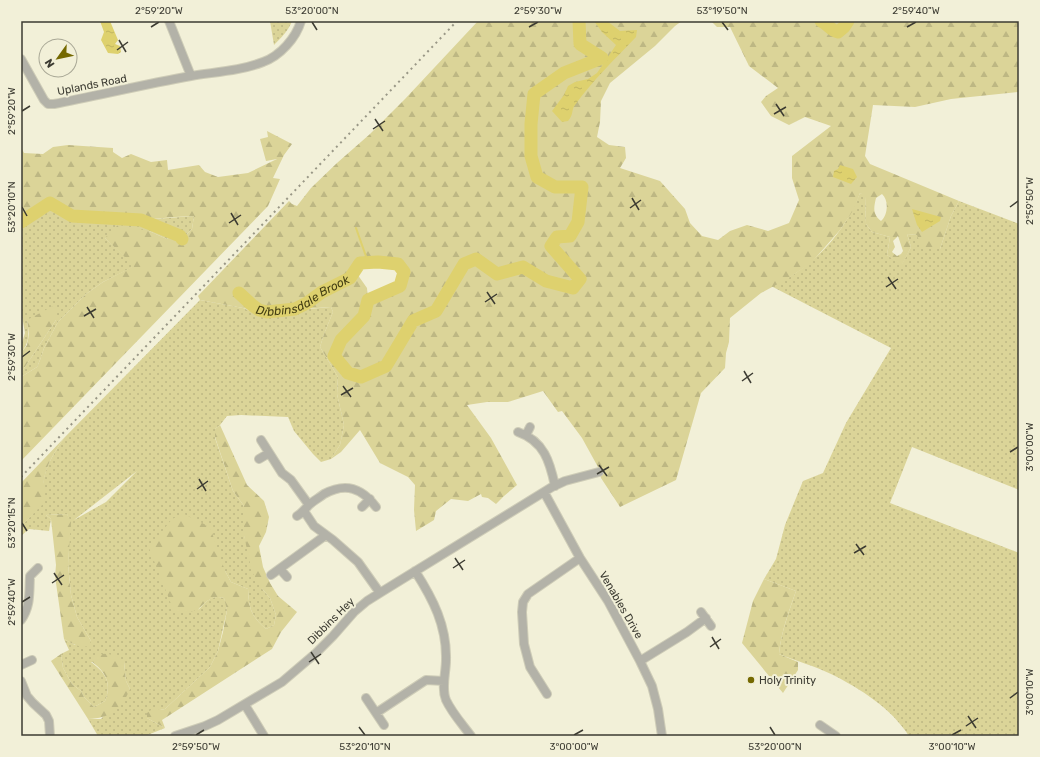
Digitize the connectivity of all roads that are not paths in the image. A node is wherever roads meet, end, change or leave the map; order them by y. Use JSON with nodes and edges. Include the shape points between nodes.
{"nodes":[{"id":1,"x":169,"y":21,"type":"edge"},
{"id":2,"x":301,"y":21,"type":"edge"},
{"id":3,"x":21,"y":60,"type":"edge"},
{"id":4,"x":191,"y":76,"type":"junction"},
{"id":5,"x":530,"y":427,"type":"dead end"},
{"id":6,"x":260,"y":440,"type":"dead end"},
{"id":7,"x":268,"y":453,"type":"junction"},
{"id":8,"x":259,"y":459,"type":"dead end"},
{"id":9,"x":599,"y":472,"type":"dead end"},
{"id":10,"x":555,"y":486,"type":"junction"},
{"id":11,"x":544,"y":492,"type":"junction"},
{"id":12,"x":370,"y":499,"type":"junction"},
{"id":13,"x":362,"y":507,"type":"dead end"},
{"id":14,"x":376,"y":507,"type":"dead end"},
{"id":15,"x":303,"y":511,"type":"junction"},
{"id":16,"x":326,"y":535,"type":"junction"},
{"id":17,"x":580,"y":558,"type":"junction"},
{"id":18,"x":38,"y":568,"type":"dead end"},
{"id":19,"x":280,"y":569,"type":"junction"},
{"id":20,"x":415,"y":571,"type":"junction"},
{"id":21,"x":271,"y":575,"type":"dead end"},
{"id":22,"x":287,"y":577,"type":"dead end"},
{"id":23,"x":380,"y":593,"type":"junction"},
{"id":24,"x":21,"y":620,"type":"edge"},
{"id":25,"x":711,"y":626,"type":"dead end"},
{"id":26,"x":32,"y":660,"type":"dead end"},
{"id":27,"x":640,"y":661,"type":"junction"},
{"id":28,"x":21,"y":665,"type":"edge"},
{"id":29,"x":21,"y":681,"type":"edge"},
{"id":30,"x":444,"y":681,"type":"junction"},
{"id":31,"x":547,"y":694,"type":"dead end"},
{"id":32,"x":366,"y":698,"type":"dead end"},
{"id":33,"x":245,"y":705,"type":"junction"},
{"id":34,"x":376,"y":713,"type":"junction"},
{"id":35,"x":384,"y":725,"type":"dead end"},
{"id":36,"x":820,"y":725,"type":"dead end"},
{"id":37,"x":474,"y":735,"type":"edge"},
{"id":38,"x":833,"y":735,"type":"edge"},
{"id":39,"x":50,"y":736,"type":"edge"},
{"id":40,"x":174,"y":736,"type":"edge"},
{"id":41,"x":264,"y":736,"type":"edge"},
{"id":42,"x":662,"y":736,"type":"edge"}],
"edges":[{"from":1,"to":4,"type":"street"},
{"from":2,"to":4,"type":"street","via":[[293,38],[285,47],[264,62],[236,70]]},
{"from":3,"to":4,"type":"street","name":"Uplands Road","via":[[48,104]]},
{"from":5,"to":10,"type":"street","via":[[522,434],[536,442],[544,452],[552,470]]},
{"from":6,"to":7,"type":"street"},
{"from":7,"to":8,"type":"street"},
{"from":7,"to":15,"type":"street","via":[[282,473],[291,480]]},
{"from":9,"to":10,"type":"street","name":"Dibbins Hey"},
{"from":10,"to":11,"type":"street","name":"Dibbins Hey"},
{"from":11,"to":17,"type":"street","name":"Venables Drive"},
{"from":11,"to":20,"type":"street","name":"Dibbins Hey"},
{"from":12,"to":13,"type":"street"},
{"from":12,"to":14,"type":"street"},
{"from":12,"to":15,"type":"street","via":[[351,487],[341,488],[329,492]]},
{"from":15,"to":16,"type":"street","via":[[314,526]]},
{"from":16,"to":19,"type":"street"},
{"from":16,"to":23,"type":"street","via":[[358,562]]},
{"from":17,"to":27,"type":"street","name":"Venables Drive","via":[[608,602]]},
{"from":17,"to":31,"type":"street","via":[[528,594],[523,602],[524,644],[530,667]]},
{"from":18,"to":24,"type":"street","via":[[27,574],[30,598]]},
{"from":19,"to":21,"type":"street"},
{"from":19,"to":22,"type":"street"},
{"from":20,"to":23,"type":"street","name":"Dibbins Hey"},
{"from":20,"to":30,"type":"street","via":[[428,591],[442,623],[446,653]]},
{"from":23,"to":33,"type":"street","name":"Dibbins Hey","via":[[354,612],[299,669]]},
{"from":25,"to":27,"type":"street","via":[[704,615],[687,632]]},
{"from":26,"to":28,"type":"street"},
{"from":27,"to":42,"type":"street","name":"Venables Drive","via":[[652,686]]},
{"from":29,"to":39,"type":"street","via":[[27,696],[46,715]]},
{"from":30,"to":34,"type":"street","via":[[426,680]]},
{"from":30,"to":37,"type":"street","via":[[446,700]]},
{"from":32,"to":34,"type":"street"},
{"from":33,"to":40,"type":"street","name":"Dibbins Hey","via":[[205,726]]},
{"from":33,"to":41,"type":"street"},
{"from":34,"to":35,"type":"street"},
{"from":36,"to":38,"type":"street"}]}
